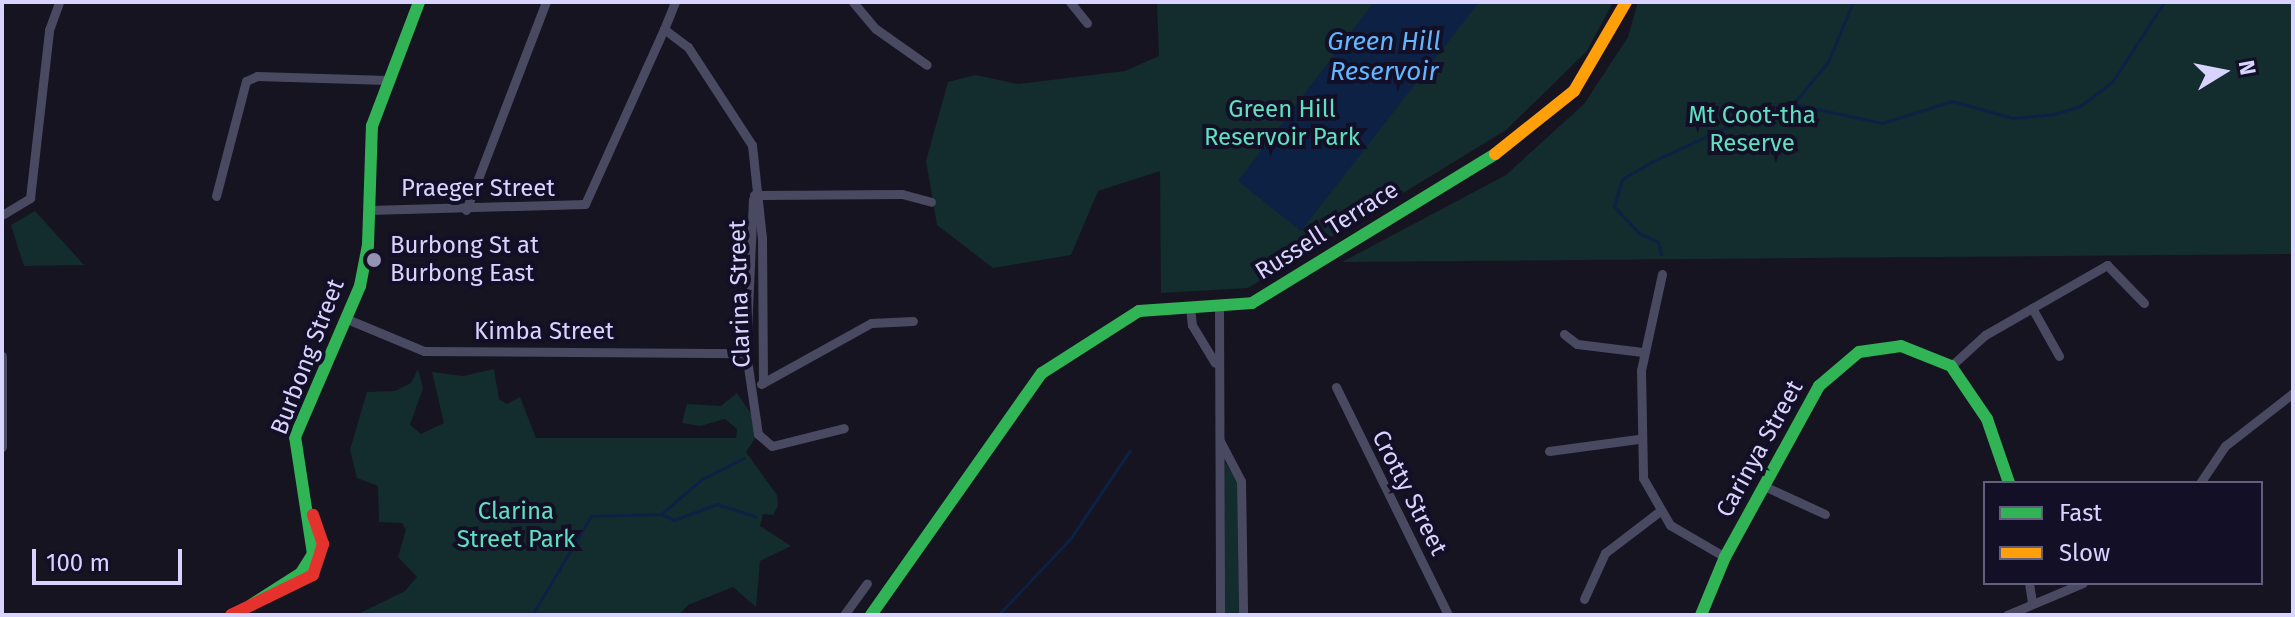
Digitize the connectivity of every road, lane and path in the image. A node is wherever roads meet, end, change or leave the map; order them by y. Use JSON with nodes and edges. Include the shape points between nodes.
{"nodes":[{"id":1,"x":59,"y":2,"type":"edge"},
{"id":2,"x":419,"y":2,"type":"edge"},
{"id":3,"x":546,"y":2,"type":"edge"},
{"id":4,"x":675,"y":2,"type":"edge"},
{"id":5,"x":853,"y":2,"type":"edge"},
{"id":6,"x":1070,"y":2,"type":"edge"},
{"id":7,"x":1626,"y":2,"type":"edge"},
{"id":8,"x":1087,"y":23,"type":"dead end"},
{"id":9,"x":664,"y":29,"type":"junction"},
{"id":10,"x":927,"y":65,"type":"dead end"},
{"id":11,"x":387,"y":80,"type":"junction"},
{"id":12,"x":754,"y":195,"type":"junction"},
{"id":13,"x":216,"y":196,"type":"dead end"},
{"id":14,"x":931,"y":202,"type":"dead end"},
{"id":15,"x":369,"y":210,"type":"junction"},
{"id":16,"x":466,"y":210,"type":"junction"},
{"id":17,"x":2,"y":215,"type":"edge"},
{"id":18,"x":1662,"y":274,"type":"dead end"},
{"id":19,"x":2144,"y":303,"type":"dead end"},
{"id":20,"x":1190,"y":307,"type":"junction"},
{"id":21,"x":1219,"y":307,"type":"junction"},
{"id":22,"x":2032,"y":308,"type":"junction"},
{"id":23,"x":347,"y":319,"type":"junction"},
{"id":24,"x":913,"y":321,"type":"dead end"},
{"id":25,"x":1564,"y":334,"type":"dead end"},
{"id":26,"x":1643,"y":352,"type":"junction"},
{"id":27,"x":746,"y":353,"type":"junction"},
{"id":28,"x":2,"y":356,"type":"edge"},
{"id":29,"x":2059,"y":356,"type":"dead end"},
{"id":30,"x":1951,"y":366,"type":"junction"},
{"id":31,"x":1219,"y":382,"type":"junction"},
{"id":32,"x":760,"y":385,"type":"junction"},
{"id":33,"x":1336,"y":387,"type":"dead end"},
{"id":34,"x":2293,"y":393,"type":"edge"},
{"id":35,"x":844,"y":428,"type":"dead end"},
{"id":36,"x":1219,"y":434,"type":"junction"},
{"id":37,"x":1638,"y":439,"type":"junction"},
{"id":38,"x":2,"y":447,"type":"edge"},
{"id":39,"x":1549,"y":451,"type":"dead end"},
{"id":40,"x":2008,"y":481,"type":"edge"},
{"id":41,"x":2201,"y":481,"type":"edge"},
{"id":42,"x":1764,"y":486,"type":"junction"},
{"id":43,"x":1660,"y":511,"type":"junction"},
{"id":44,"x":1825,"y":514,"type":"dead end"},
{"id":45,"x":1725,"y":557,"type":"junction"},
{"id":46,"x":867,"y":583,"type":"dead end"},
{"id":47,"x":2029,"y":585,"type":"edge"},
{"id":48,"x":2078,"y":585,"type":"edge"},
{"id":49,"x":1584,"y":599,"type":"dead end"},
{"id":50,"x":2032,"y":603,"type":"junction"},
{"id":51,"x":231,"y":615,"type":"edge"},
{"id":52,"x":844,"y":615,"type":"edge"},
{"id":53,"x":871,"y":615,"type":"edge"},
{"id":54,"x":1220,"y":615,"type":"edge"},
{"id":55,"x":1243,"y":615,"type":"edge"},
{"id":56,"x":1448,"y":615,"type":"edge"},
{"id":57,"x":1701,"y":615,"type":"edge"},
{"id":58,"x":2007,"y":615,"type":"edge"}],
"edges":[{"from":1,"to":17,"type":"street","via":[[49,30],[30,198]]},
{"from":2,"to":11,"type":"street","name":"Burbong Street"},
{"from":3,"to":16,"type":"street"},
{"from":4,"to":9,"type":"street"},
{"from":5,"to":10,"type":"street","via":[[876,29]]},
{"from":6,"to":8,"type":"street"},
{"from":7,"to":21,"type":"street","name":"Russell Terrace","via":[[1592,68],[1535,126],[1264,296]]},
{"from":9,"to":12,"type":"street","name":"Clarina Street","via":[[686,44],[747,131]]},
{"from":9,"to":16,"type":"street","name":"Praeger Street","via":[[588,203],[572,209]]},
{"from":11,"to":13,"type":"street","via":[[272,75],[246,81]]},
{"from":11,"to":15,"type":"street","name":"Burbong Street","via":[[369,139]]},
{"from":12,"to":14,"type":"street","via":[[902,194]]},
{"from":12,"to":27,"type":"street","name":"Clarina Street"},
{"from":12,"to":32,"type":"street","name":"Clarina Street","via":[[762,233]]},
{"from":15,"to":16,"type":"street","name":"Praeger Street"},
{"from":15,"to":23,"type":"street","name":"Burbong Street","via":[[364,268]]},
{"from":18,"to":26,"type":"street"},
{"from":19,"to":22,"type":"street","via":[[2107,265]]},
{"from":20,"to":21,"type":"street","name":"Russell Terrace"},
{"from":20,"to":31,"type":"street"},
{"from":20,"to":53,"type":"street","name":"Russell Terrace","via":[[1139,311],[1033,381]]},
{"from":21,"to":31,"type":"street"},
{"from":22,"to":29,"type":"street"},
{"from":22,"to":30,"type":"street","via":[[1978,340]]},
{"from":23,"to":27,"type":"street","name":"Kimba Street","via":[[424,351]]},
{"from":23,"to":51,"type":"street","name":"Burbong Street","via":[[295,437],[310,562]]},
{"from":24,"to":32,"type":"street","via":[[871,323]]},
{"from":25,"to":26,"type":"street","via":[[1577,344]]},
{"from":26,"to":37,"type":"street"},
{"from":27,"to":32,"type":"street","name":"Clarina Street"},
{"from":28,"to":38,"type":"street"},
{"from":30,"to":40,"type":"street","via":[[1987,419]]},
{"from":30,"to":42,"type":"street","name":"Carinya Street","via":[[1927,352],[1891,345],[1841,363],[1819,386]]},
{"from":31,"to":36,"type":"street"},
{"from":32,"to":35,"type":"street","name":"Clarina Street","via":[[756,426],[764,442],[774,446]]},
{"from":33,"to":56,"type":"street","name":"Crotty Street"},
{"from":34,"to":41,"type":"street","via":[[2225,446]]},
{"from":36,"to":54,"type":"street"},
{"from":36,"to":55,"type":"street","via":[[1241,481]]},
{"from":37,"to":39,"type":"street"},
{"from":37,"to":43,"type":"street","via":[[1643,478]]},
{"from":42,"to":44,"type":"street"},
{"from":42,"to":45,"type":"street","name":"Carinya Street"},
{"from":43,"to":45,"type":"street","via":[[1679,533]]},
{"from":43,"to":49,"type":"street","via":[[1605,553]]},
{"from":45,"to":57,"type":"street","name":"Carinya Street"},
{"from":46,"to":52,"type":"street"},
{"from":47,"to":50,"type":"street"},
{"from":48,"to":50,"type":"street"},
{"from":50,"to":58,"type":"street"}]}
